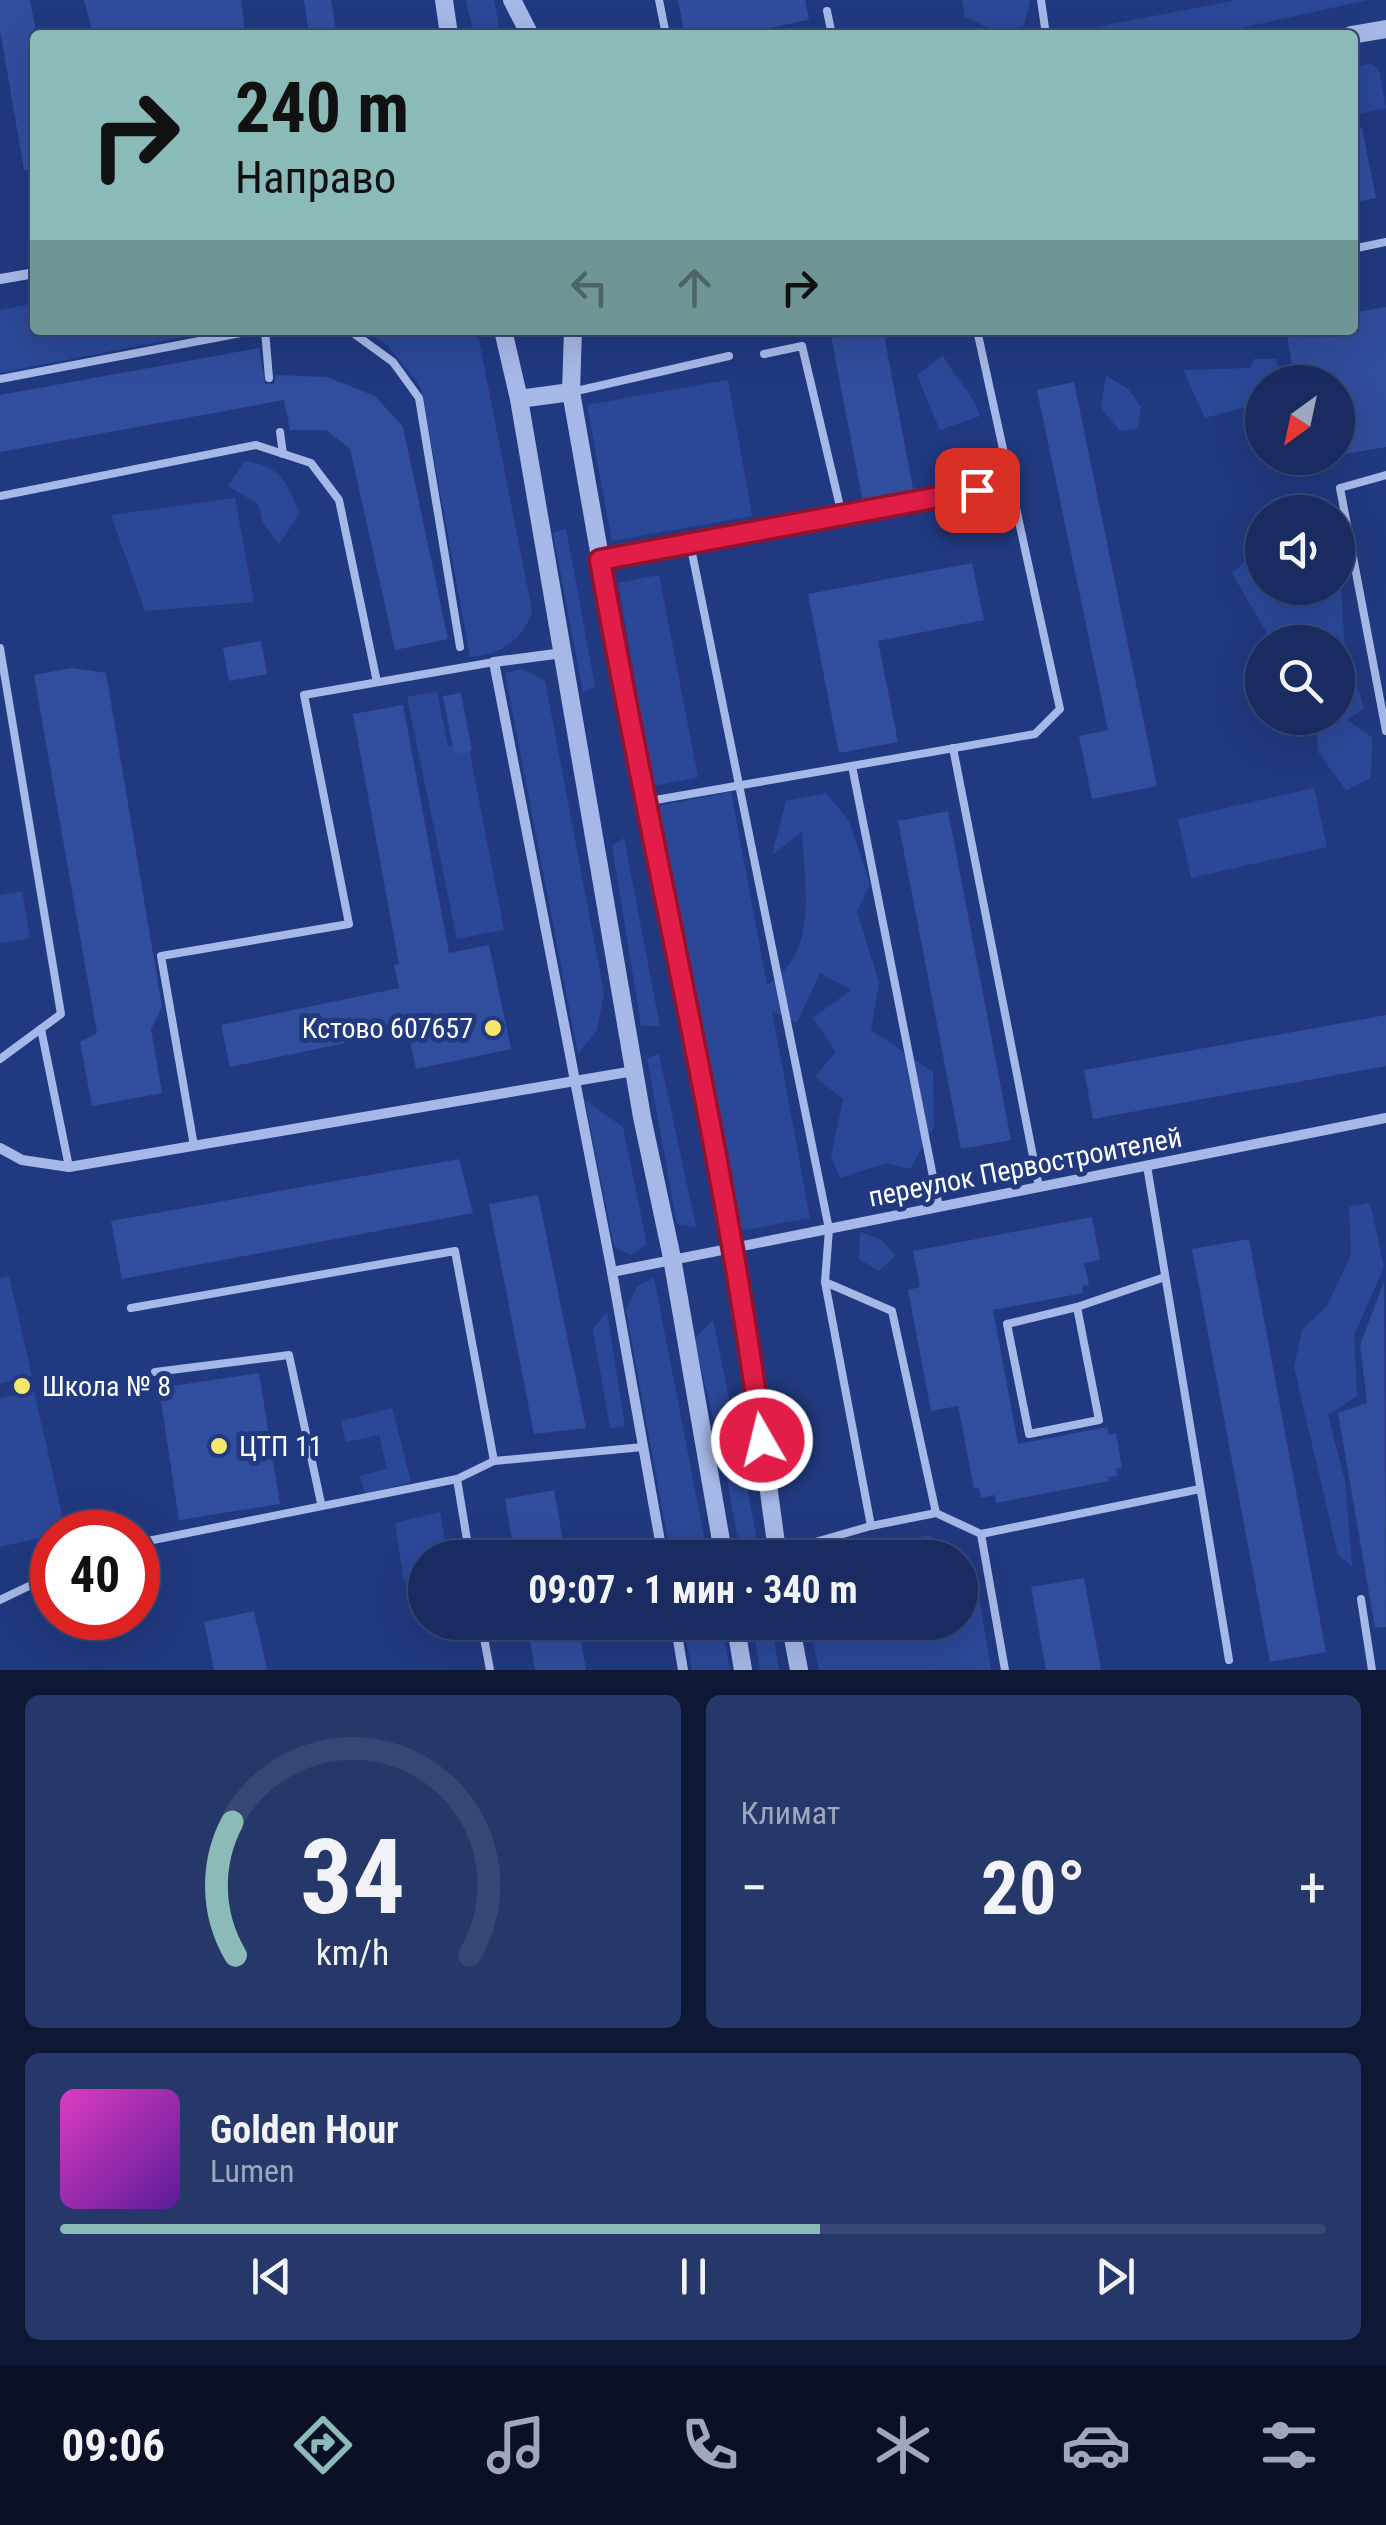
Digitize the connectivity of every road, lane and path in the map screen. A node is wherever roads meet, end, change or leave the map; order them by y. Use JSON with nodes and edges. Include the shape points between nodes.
{"nodes":[{"id":1,"x":444,"y":0,"type":"edge"},
{"id":2,"x":659,"y":0,"type":"edge"},
{"id":3,"x":1041,"y":0,"type":"edge"},
{"id":4,"x":512,"y":2,"type":"edge"},
{"id":5,"x":827,"y":11,"type":"dead end"},
{"id":6,"x":1386,"y":29,"type":"edge"},
{"id":7,"x":448,"y":30,"type":"edge"},
{"id":8,"x":527,"y":30,"type":"edge"},
{"id":9,"x":665,"y":30,"type":"edge"},
{"id":10,"x":831,"y":30,"type":"edge"},
{"id":11,"x":1045,"y":30,"type":"edge"},
{"id":12,"x":1358,"y":34,"type":"edge"},
{"id":13,"x":1386,"y":242,"type":"edge"},
{"id":14,"x":1358,"y":248,"type":"edge"},
{"id":15,"x":30,"y":274,"type":"edge"},
{"id":16,"x":0,"y":279,"type":"edge"},
{"id":17,"x":232,"y":335,"type":"edge"},
{"id":18,"x":265,"y":335,"type":"edge"},
{"id":19,"x":356,"y":335,"type":"edge"},
{"id":20,"x":504,"y":335,"type":"edge"},
{"id":21,"x":573,"y":335,"type":"edge"},
{"id":22,"x":978,"y":335,"type":"edge"},
{"id":23,"x":764,"y":354,"type":"dead end"},
{"id":24,"x":728,"y":356,"type":"dead end"},
{"id":25,"x":269,"y":378,"type":"dead end"},
{"id":26,"x":0,"y":379,"type":"edge"},
{"id":27,"x":571,"y":392,"type":"junction"},
{"id":28,"x":520,"y":399,"type":"junction"},
{"id":29,"x":280,"y":432,"type":"dead end"},
{"id":30,"x":283,"y":454,"type":"junction"},
{"id":31,"x":1386,"y":475,"type":"edge"},
{"id":32,"x":1011,"y":484,"type":"junction"},
{"id":33,"x":0,"y":496,"type":"edge"},
{"id":34,"x":842,"y":515,"type":"junction"},
{"id":35,"x":690,"y":543,"type":"junction"},
{"id":36,"x":600,"y":560,"type":"junction"},
{"id":37,"x":460,"y":647,"type":"dead end"},
{"id":38,"x":0,"y":648,"type":"edge"},
{"id":39,"x":562,"y":653,"type":"junction"},
{"id":40,"x":494,"y":662,"type":"junction"},
{"id":41,"x":377,"y":682,"type":"junction"},
{"id":42,"x":1386,"y":731,"type":"edge"},
{"id":43,"x":953,"y":748,"type":"junction"},
{"id":44,"x":852,"y":766,"type":"junction"},
{"id":45,"x":738,"y":786,"type":"junction"},
{"id":46,"x":643,"y":802,"type":"junction"},
{"id":47,"x":41,"y":1029,"type":"junction"},
{"id":48,"x":0,"y":1059,"type":"edge"},
{"id":49,"x":634,"y":1071,"type":"junction"},
{"id":50,"x":575,"y":1081,"type":"junction"},
{"id":51,"x":1386,"y":1118,"type":"edge"},
{"id":52,"x":194,"y":1146,"type":"junction"},
{"id":53,"x":1,"y":1147,"type":"edge"},
{"id":54,"x":1146,"y":1166,"type":"junction"},
{"id":55,"x":70,"y":1167,"type":"junction"},
{"id":56,"x":1039,"y":1187,"type":"junction"},
{"id":57,"x":940,"y":1207,"type":"junction"},
{"id":58,"x":829,"y":1229,"type":"junction"},
{"id":59,"x":736,"y":1250,"type":"junction"},
{"id":60,"x":672,"y":1258,"type":"junction"},
{"id":61,"x":612,"y":1272,"type":"junction"},
{"id":62,"x":1165,"y":1276,"type":"junction"},
{"id":63,"x":824,"y":1282,"type":"junction"},
{"id":64,"x":131,"y":1308,"type":"dead end"},
{"id":65,"x":1077,"y":1308,"type":"junction"},
{"id":66,"x":155,"y":1372,"type":"dead end"},
{"id":67,"x":643,"y":1447,"type":"junction"},
{"id":68,"x":494,"y":1460,"type":"junction"},
{"id":69,"x":457,"y":1480,"type":"junction"},
{"id":70,"x":1200,"y":1488,"type":"junction"},
{"id":71,"x":322,"y":1503,"type":"junction"},
{"id":72,"x":936,"y":1513,"type":"junction"},
{"id":73,"x":871,"y":1526,"type":"junction"},
{"id":74,"x":982,"y":1534,"type":"junction"},
{"id":75,"x":160,"y":1538,"type":"edge"},
{"id":76,"x":467,"y":1540,"type":"edge"},
{"id":77,"x":660,"y":1540,"type":"edge"},
{"id":78,"x":721,"y":1540,"type":"edge"},
{"id":79,"x":776,"y":1540,"type":"edge"},
{"id":80,"x":828,"y":1540,"type":"edge"},
{"id":81,"x":30,"y":1586,"type":"edge"},
{"id":82,"x":1361,"y":1599,"type":"dead end"},
{"id":83,"x":0,"y":1600,"type":"edge"},
{"id":84,"x":485,"y":1640,"type":"edge"},
{"id":85,"x":678,"y":1640,"type":"edge"},
{"id":86,"x":738,"y":1640,"type":"edge"},
{"id":87,"x":793,"y":1640,"type":"edge"},
{"id":88,"x":1229,"y":1660,"type":"dead end"},
{"id":89,"x":490,"y":1670,"type":"edge"},
{"id":90,"x":683,"y":1670,"type":"edge"},
{"id":91,"x":744,"y":1670,"type":"edge"},
{"id":92,"x":799,"y":1670,"type":"edge"},
{"id":93,"x":1005,"y":1670,"type":"edge"},
{"id":94,"x":1372,"y":1670,"type":"edge"}],
"edges":[{"from":1,"to":7,"type":"street"},
{"from":2,"to":9,"type":"lane"},
{"from":3,"to":11,"type":"lane"},
{"from":4,"to":8,"type":"street"},
{"from":5,"to":10,"type":"lane"},
{"from":6,"to":12,"type":"street"},
{"from":13,"to":14,"type":"lane"},
{"from":15,"to":16,"type":"street"},
{"from":17,"to":26,"type":"lane"},
{"from":18,"to":25,"type":"lane"},
{"from":19,"to":37,"type":"lane","via":[[392,362],[418,398]]},
{"from":20,"to":28,"type":"street"},
{"from":21,"to":27,"type":"street"},
{"from":22,"to":32,"type":"lane"},
{"from":23,"to":34,"type":"lane","via":[[802,346]]},
{"from":24,"to":27,"type":"lane"},
{"from":27,"to":28,"type":"street"},
{"from":27,"to":36,"type":"street"},
{"from":28,"to":39,"type":"street"},
{"from":29,"to":30,"type":"lane"},
{"from":30,"to":33,"type":"lane","via":[[256,445]]},
{"from":30,"to":41,"type":"lane","via":[[311,463],[338,500]]},
{"from":31,"to":42,"type":"lane","via":[[1340,488]]},
{"from":32,"to":34,"type":"lane"},
{"from":32,"to":43,"type":"lane","via":[[1060,709],[1035,734]]},
{"from":34,"to":35,"type":"lane"},
{"from":35,"to":36,"type":"lane"},
{"from":35,"to":45,"type":"lane"},
{"from":36,"to":46,"type":"street"},
{"from":38,"to":47,"type":"lane","via":[[62,1014]]},
{"from":39,"to":40,"type":"street"},
{"from":39,"to":49,"type":"street"},
{"from":40,"to":41,"type":"lane"},
{"from":40,"to":50,"type":"street"},
{"from":41,"to":52,"type":"lane","via":[[304,695],[349,924],[161,956]]},
{"from":43,"to":44,"type":"lane"},
{"from":43,"to":56,"type":"lane"},
{"from":44,"to":45,"type":"lane"},
{"from":44,"to":57,"type":"lane"},
{"from":45,"to":46,"type":"lane"},
{"from":45,"to":58,"type":"lane"},
{"from":46,"to":59,"type":"street"},
{"from":47,"to":48,"type":"lane"},
{"from":47,"to":55,"type":"lane"},
{"from":49,"to":50,"type":"street"},
{"from":49,"to":60,"type":"street"},
{"from":50,"to":52,"type":"street"},
{"from":50,"to":61,"type":"street"},
{"from":51,"to":54,"type":"street","name":"переулок Первостроителей"},
{"from":52,"to":55,"type":"street"},
{"from":53,"to":55,"type":"street","via":[[22,1160]]},
{"from":54,"to":56,"type":"street","name":"переулок Первостроителей"},
{"from":54,"to":62,"type":"lane"},
{"from":56,"to":57,"type":"street","name":"переулок Первостроителей"},
{"from":57,"to":58,"type":"street","name":"переулок Первостроителей"},
{"from":58,"to":59,"type":"street","name":"переулок Первостроителей"},
{"from":58,"to":63,"type":"lane"},
{"from":59,"to":60,"type":"street","name":"переулок Первостроителей"},
{"from":59,"to":79,"type":"street"},
{"from":60,"to":61,"type":"street","name":"переулок Первостроителей"},
{"from":60,"to":78,"type":"street"},
{"from":61,"to":67,"type":"street"},
{"from":62,"to":65,"type":"lane"},
{"from":62,"to":70,"type":"lane"},
{"from":63,"to":72,"type":"lane","via":[[892,1311]]},
{"from":63,"to":73,"type":"lane"},
{"from":64,"to":68,"type":"lane","via":[[456,1251]]},
{"from":65,"to":65,"type":"lane","via":[[1007,1324],[1029,1434],[1098,1420]]},
{"from":66,"to":71,"type":"lane","via":[[289,1355]]},
{"from":67,"to":68,"type":"lane"},
{"from":67,"to":77,"type":"street"},
{"from":68,"to":69,"type":"lane"},
{"from":69,"to":71,"type":"lane"},
{"from":69,"to":76,"type":"lane"},
{"from":70,"to":74,"type":"lane"},
{"from":70,"to":88,"type":"lane"},
{"from":71,"to":75,"type":"lane"},
{"from":72,"to":73,"type":"lane"},
{"from":72,"to":74,"type":"lane"},
{"from":73,"to":80,"type":"lane"},
{"from":74,"to":93,"type":"lane"},
{"from":81,"to":83,"type":"lane"},
{"from":82,"to":94,"type":"lane"},
{"from":84,"to":89,"type":"lane"},
{"from":85,"to":90,"type":"street"},
{"from":86,"to":91,"type":"street"},
{"from":87,"to":92,"type":"street"}]}
